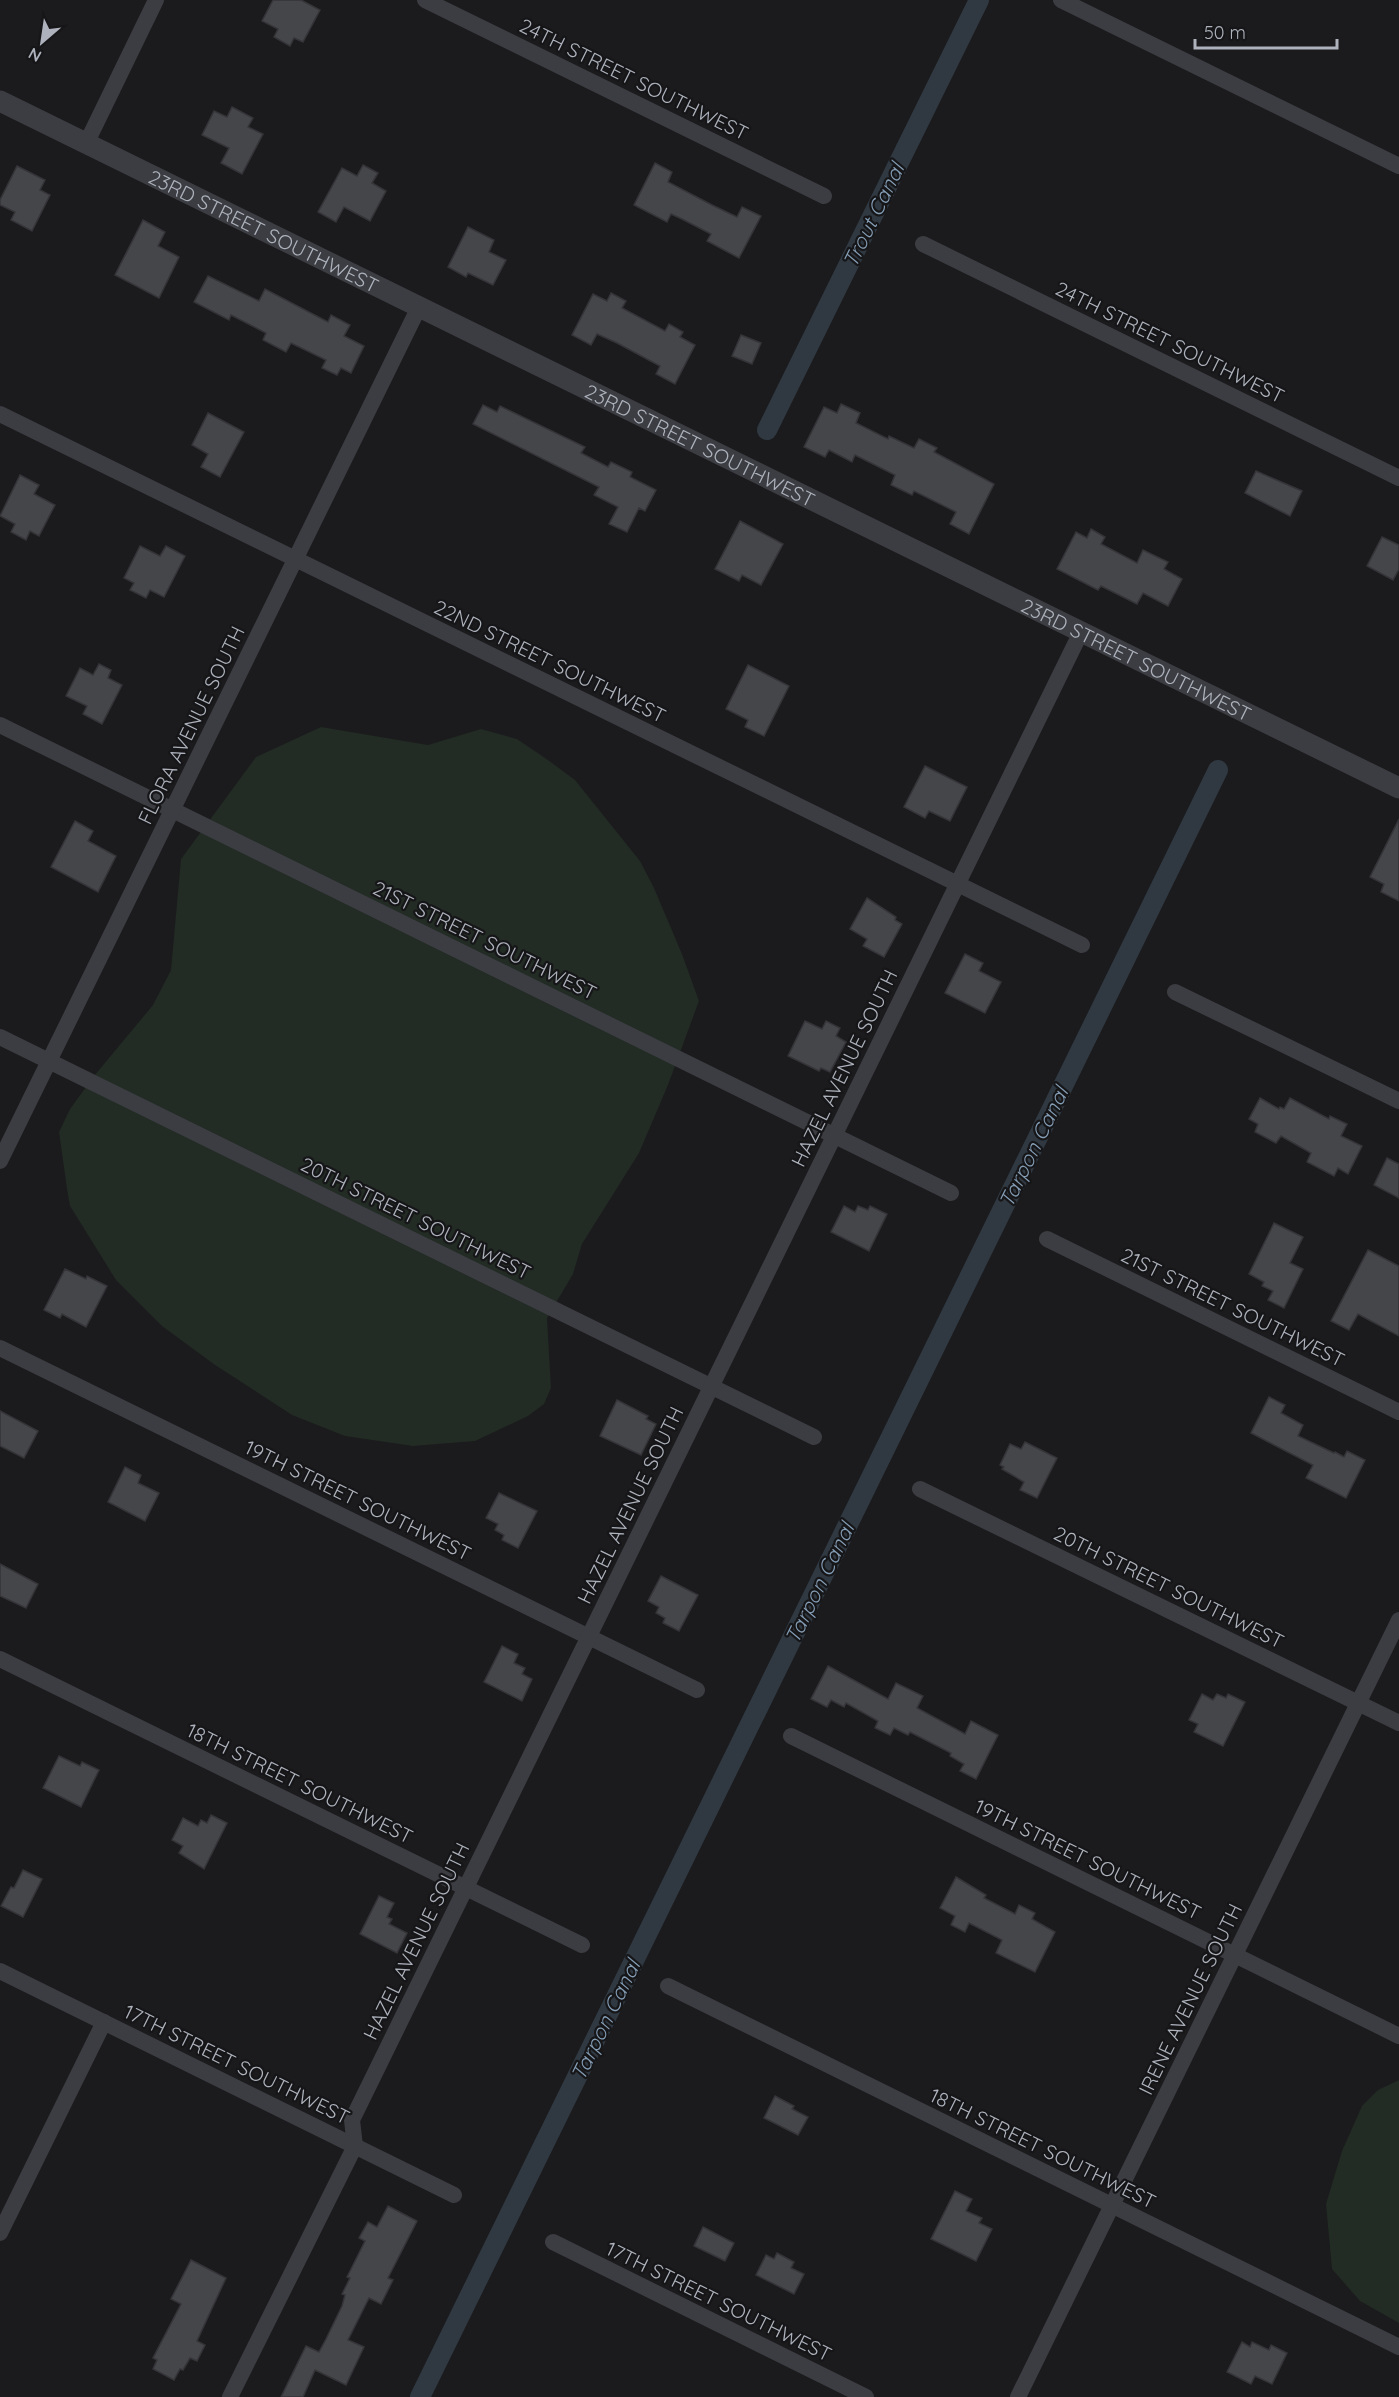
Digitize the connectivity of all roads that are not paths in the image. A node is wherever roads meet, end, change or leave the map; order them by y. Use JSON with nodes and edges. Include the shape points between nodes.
{"nodes":[{"id":1,"x":156,"y":0,"type":"edge"},
{"id":2,"x":425,"y":0,"type":"edge"},
{"id":3,"x":1061,"y":0,"type":"edge"},
{"id":4,"x":0,"y":101,"type":"edge"},
{"id":5,"x":86,"y":144,"type":"junction"},
{"id":6,"x":1399,"y":166,"type":"edge"},
{"id":7,"x":824,"y":196,"type":"dead end"},
{"id":8,"x":923,"y":244,"type":"dead end"},
{"id":9,"x":420,"y":308,"type":"junction"},
{"id":10,"x":0,"y":414,"type":"edge"},
{"id":11,"x":1399,"y":478,"type":"edge"},
{"id":12,"x":296,"y":560,"type":"junction"},
{"id":13,"x":1081,"y":632,"type":"junction"},
{"id":14,"x":0,"y":725,"type":"edge"},
{"id":15,"x":1399,"y":788,"type":"edge"},
{"id":16,"x":173,"y":810,"type":"junction"},
{"id":17,"x":958,"y":884,"type":"junction"},
{"id":18,"x":1082,"y":945,"type":"dead end"},
{"id":19,"x":1175,"y":992,"type":"dead end"},
{"id":20,"x":0,"y":1037,"type":"edge"},
{"id":21,"x":50,"y":1060,"type":"junction"},
{"id":22,"x":1399,"y":1101,"type":"edge"},
{"id":23,"x":835,"y":1135,"type":"junction"},
{"id":24,"x":0,"y":1161,"type":"edge"},
{"id":25,"x":951,"y":1193,"type":"dead end"},
{"id":26,"x":1047,"y":1239,"type":"dead end"},
{"id":27,"x":0,"y":1348,"type":"edge"},
{"id":28,"x":712,"y":1386,"type":"junction"},
{"id":29,"x":1399,"y":1412,"type":"edge"},
{"id":30,"x":814,"y":1437,"type":"dead end"},
{"id":31,"x":920,"y":1489,"type":"dead end"},
{"id":32,"x":1399,"y":1620,"type":"edge"},
{"id":33,"x":588,"y":1637,"type":"junction"},
{"id":34,"x":0,"y":1659,"type":"edge"},
{"id":35,"x":697,"y":1690,"type":"dead end"},
{"id":36,"x":1358,"y":1703,"type":"junction"},
{"id":37,"x":1399,"y":1724,"type":"edge"},
{"id":38,"x":791,"y":1736,"type":"dead end"},
{"id":39,"x":465,"y":1888,"type":"junction"},
{"id":40,"x":582,"y":1945,"type":"dead end"},
{"id":41,"x":1236,"y":1954,"type":"junction"},
{"id":42,"x":0,"y":1971,"type":"edge"},
{"id":43,"x":668,"y":1986,"type":"dead end"},
{"id":44,"x":104,"y":2022,"type":"junction"},
{"id":45,"x":1399,"y":2036,"type":"edge"},
{"id":46,"x":355,"y":2146,"type":"junction"},
{"id":47,"x":454,"y":2195,"type":"dead end"},
{"id":48,"x":1112,"y":2206,"type":"junction"},
{"id":49,"x":0,"y":2233,"type":"edge"},
{"id":50,"x":553,"y":2242,"type":"dead end"},
{"id":51,"x":1399,"y":2347,"type":"edge"},
{"id":52,"x":855,"y":2395,"type":"edge"},
{"id":53,"x":230,"y":2397,"type":"edge"},
{"id":54,"x":1018,"y":2397,"type":"edge"}],
"edges":[{"from":1,"to":5,"type":"street"},
{"from":2,"to":7,"type":"street","name":"24TH STREET SOUTHWEST"},
{"from":3,"to":6,"type":"street"},
{"from":4,"to":5,"type":"street","name":"23RD STREET SOUTHWEST"},
{"from":5,"to":9,"type":"street","name":"23RD STREET SOUTHWEST"},
{"from":8,"to":11,"type":"street","name":"24TH STREET SOUTHWEST"},
{"from":9,"to":12,"type":"street","name":"FLORA AVENUE SOUTH"},
{"from":9,"to":13,"type":"street","name":"23RD STREET SOUTHWEST"},
{"from":10,"to":12,"type":"street","name":"22ND STREET SOUTHWEST"},
{"from":12,"to":16,"type":"street","name":"FLORA AVENUE SOUTH"},
{"from":12,"to":17,"type":"street","name":"22ND STREET SOUTHWEST"},
{"from":13,"to":15,"type":"street","name":"23RD STREET SOUTHWEST"},
{"from":13,"to":17,"type":"street","name":"HAZEL AVENUE SOUTH"},
{"from":14,"to":16,"type":"street","name":"21ST STREET SOUTHWEST"},
{"from":16,"to":21,"type":"street","name":"FLORA AVENUE SOUTH"},
{"from":16,"to":23,"type":"street","name":"21ST STREET SOUTHWEST"},
{"from":17,"to":18,"type":"street","name":"22ND STREET SOUTHWEST"},
{"from":17,"to":23,"type":"street","name":"HAZEL AVENUE SOUTH"},
{"from":19,"to":22,"type":"street"},
{"from":20,"to":21,"type":"street","name":"20TH STREET SOUTHWEST"},
{"from":21,"to":24,"type":"street","name":"FLORA AVENUE SOUTH"},
{"from":21,"to":28,"type":"street","name":"20TH STREET SOUTHWEST"},
{"from":23,"to":25,"type":"street","name":"21ST STREET SOUTHWEST"},
{"from":23,"to":28,"type":"street","name":"HAZEL AVENUE SOUTH"},
{"from":26,"to":29,"type":"street","name":"21ST STREET SOUTHWEST"},
{"from":27,"to":33,"type":"street","name":"19TH STREET SOUTHWEST"},
{"from":28,"to":30,"type":"street","name":"20TH STREET SOUTHWEST"},
{"from":28,"to":33,"type":"street","name":"HAZEL AVENUE SOUTH"},
{"from":31,"to":36,"type":"street","name":"20TH STREET SOUTHWEST"},
{"from":32,"to":36,"type":"street","name":"IRENE AVENUE SOUTH"},
{"from":33,"to":35,"type":"street","name":"19TH STREET SOUTHWEST"},
{"from":33,"to":39,"type":"street","name":"HAZEL AVENUE SOUTH"},
{"from":34,"to":39,"type":"street","name":"18TH STREET SOUTHWEST"},
{"from":36,"to":37,"type":"street","name":"20TH STREET SOUTHWEST"},
{"from":36,"to":41,"type":"street","name":"IRENE AVENUE SOUTH"},
{"from":38,"to":41,"type":"street","name":"19TH STREET SOUTHWEST"},
{"from":39,"to":40,"type":"street","name":"18TH STREET SOUTHWEST"},
{"from":39,"to":46,"type":"street","name":"HAZEL AVENUE SOUTH","via":[[352,2120]]},
{"from":41,"to":45,"type":"street","name":"19TH STREET SOUTHWEST"},
{"from":41,"to":48,"type":"street","name":"IRENE AVENUE SOUTH"},
{"from":42,"to":44,"type":"street","name":"17TH STREET SOUTHWEST"},
{"from":43,"to":48,"type":"street","name":"18TH STREET SOUTHWEST"},
{"from":44,"to":46,"type":"street","name":"17TH STREET SOUTHWEST"},
{"from":44,"to":49,"type":"street"},
{"from":46,"to":47,"type":"street","name":"17TH STREET SOUTHWEST"},
{"from":46,"to":53,"type":"street","name":"HAZEL AVENUE SOUTH"},
{"from":48,"to":51,"type":"street","name":"18TH STREET SOUTHWEST"},
{"from":48,"to":54,"type":"street","name":"IRENE AVENUE SOUTH"},
{"from":50,"to":52,"type":"street","name":"17TH STREET SOUTHWEST"}]}
